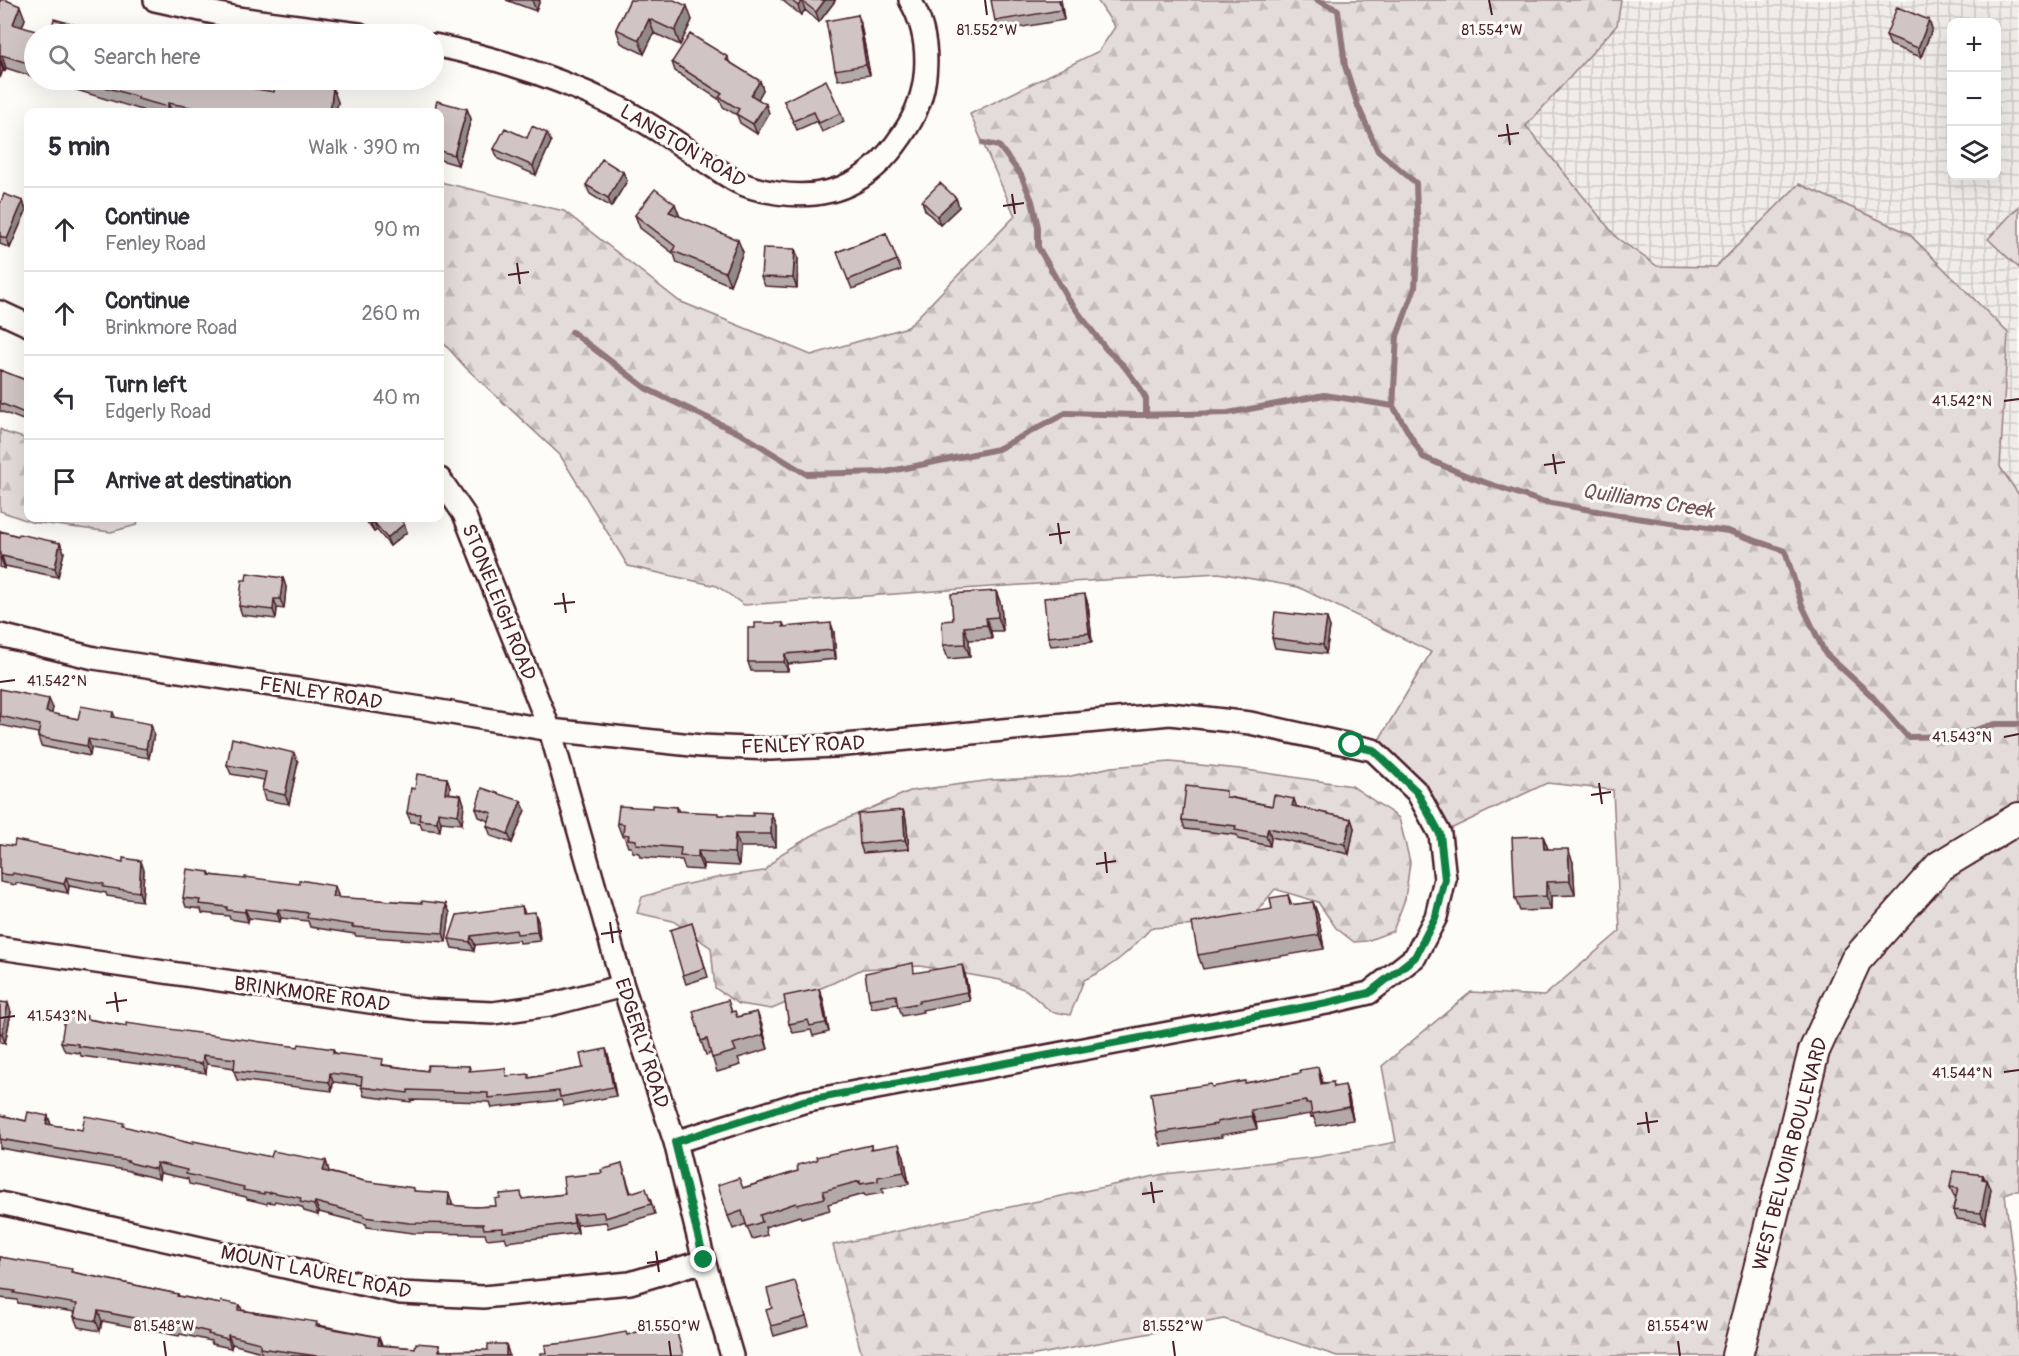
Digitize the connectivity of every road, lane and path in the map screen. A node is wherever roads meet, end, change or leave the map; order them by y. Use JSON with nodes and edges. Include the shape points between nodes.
{"nodes":[{"id":1,"x":155,"y":0,"type":"edge"},
{"id":2,"x":910,"y":0,"type":"edge"},
{"id":3,"x":283,"y":24,"type":"edge"},
{"id":4,"x":444,"y":47,"type":"edge"},
{"id":5,"x":0,"y":312,"type":"edge"},
{"id":6,"x":24,"y":323,"type":"edge"},
{"id":7,"x":444,"y":485,"type":"edge"},
{"id":8,"x":0,"y":635,"type":"edge"},
{"id":9,"x":550,"y":730,"type":"junction"},
{"id":10,"x":2019,"y":818,"type":"edge"},
{"id":11,"x":0,"y":948,"type":"edge"},
{"id":12,"x":623,"y":986,"type":"junction"},
{"id":13,"x":675,"y":1142,"type":"junction"},
{"id":14,"x":0,"y":1203,"type":"edge"},
{"id":15,"x":704,"y":1260,"type":"junction"},
{"id":16,"x":732,"y":1356,"type":"edge"},
{"id":17,"x":1737,"y":1356,"type":"edge"}],
"edges":[{"from":1,"to":3,"type":"street"},
{"from":2,"to":4,"type":"street","name":"LANGTON ROAD","via":[[923,33],[927,60],[922,94],[912,120],[877,165],[852,183],[820,195],[792,195],[738,182],[620,108],[507,62]]},
{"from":5,"to":6,"type":"street"},
{"from":7,"to":9,"type":"street","name":"STONELEIGH ROAD","via":[[464,514]]},
{"from":8,"to":9,"type":"street","name":"FENLEY ROAD","via":[[94,658]]},
{"from":9,"to":12,"type":"street","name":"EDGERLY ROAD"},
{"from":9,"to":13,"type":"street","name":"FENLEY ROAD","via":[[770,749],[1170,714],[1250,723],[1373,750],[1417,792],[1440,834],[1445,879],[1436,916],[1415,957],[1369,993],[803,1101]]},
{"from":10,"to":17,"type":"street","name":"WEST BELVOIR BOULEVARD","via":[[1940,866],[1856,960],[1814,1051]]},
{"from":11,"to":12,"type":"street","name":"BRINKMORE ROAD","via":[[424,1010],[493,1013],[549,1005]]},
{"from":12,"to":13,"type":"street","name":"EDGERLY ROAD"},
{"from":13,"to":15,"type":"street","name":"EDGERLY ROAD"},
{"from":14,"to":15,"type":"street","name":"MOUNT LAUREL ROAD","via":[[401,1293],[483,1297],[608,1286]]},
{"from":15,"to":16,"type":"street","name":"EDGERLY ROAD"}]}
